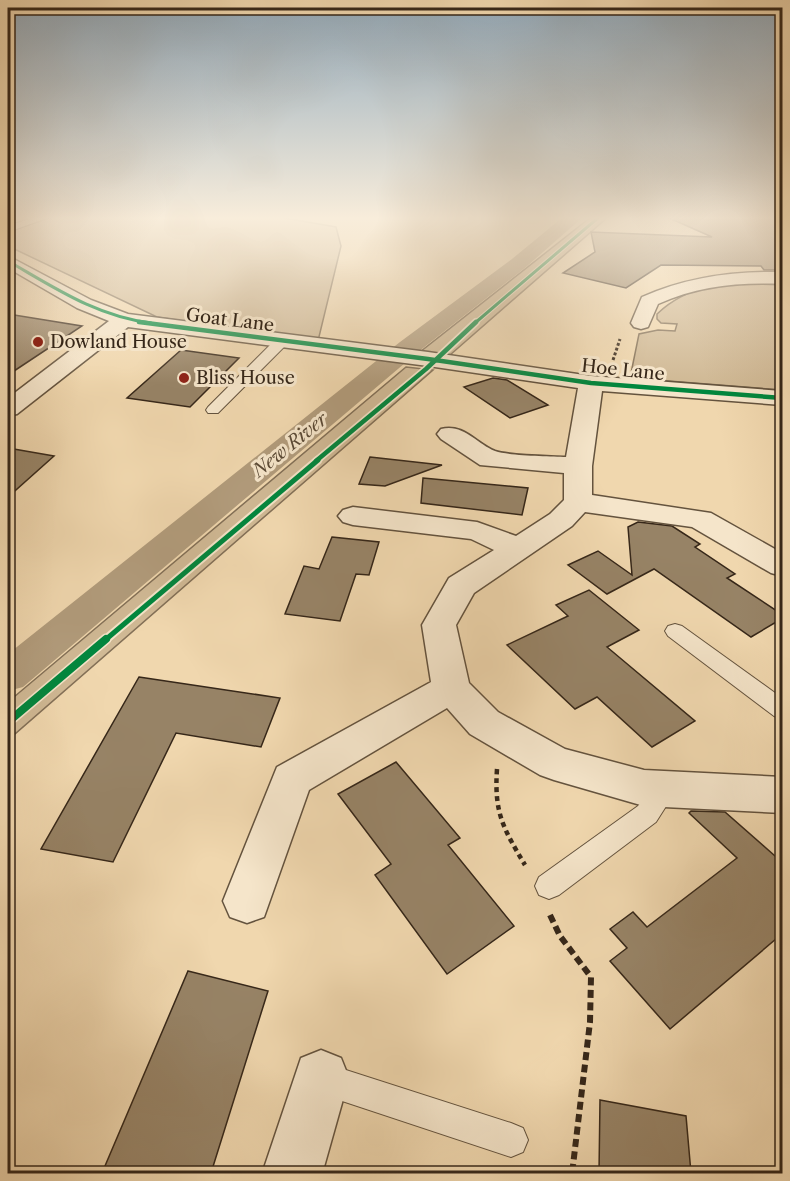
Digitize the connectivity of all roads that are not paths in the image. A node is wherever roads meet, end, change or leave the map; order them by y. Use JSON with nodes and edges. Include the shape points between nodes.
{"nodes":[{"id":1,"x":28,"y":272,"type":"edge"},
{"id":2,"x":783,"y":278,"type":"edge"},
{"id":3,"x":124,"y":320,"type":"junction"},
{"id":4,"x":641,"y":323,"type":"road end"},
{"id":5,"x":280,"y":342,"type":"junction"},
{"id":6,"x":462,"y":364,"type":"joint"},
{"id":7,"x":591,"y":383,"type":"junction"},
{"id":8,"x":783,"y":398,"type":"edge"},
{"id":9,"x":8,"y":410,"type":"edge"},
{"id":10,"x":213,"y":410,"type":"dead end"},
{"id":11,"x":450,"y":434,"type":"dead end"},
{"id":12,"x":578,"y":466,"type":"junction"},
{"id":13,"x":578,"y":502,"type":"junction"},
{"id":14,"x":353,"y":516,"type":"dead end"},
{"id":15,"x":517,"y":548,"type":"junction"},
{"id":16,"x":783,"y":566,"type":"edge"},
{"id":17,"x":675,"y":631,"type":"dead end"},
{"id":18,"x":451,"y":688,"type":"junction"},
{"id":19,"x":783,"y":710,"type":"edge"},
{"id":20,"x":665,"y":789,"type":"junction"},
{"id":21,"x":783,"y":795,"type":"edge"},
{"id":22,"x":541,"y":889,"type":"road end"},
{"id":23,"x":247,"y":901,"type":"dead end"},
{"id":24,"x":321,"y":1078,"type":"joint"},
{"id":25,"x":511,"y":1140,"type":"dead end"},
{"id":26,"x":291,"y":1173,"type":"edge"}],
"edges":[{"from":1,"to":3,"type":"street","name":"Goat Lane","via":[[84,304]]},
{"from":2,"to":4,"type":"street","via":[[728,278],[674,288],[649,301]]},
{"from":3,"to":5,"type":"street","name":"Goat Lane"},
{"from":3,"to":9,"type":"street"},
{"from":5,"to":6,"type":"street","name":"Goat Lane"},
{"from":5,"to":10,"type":"lane"},
{"from":6,"to":7,"type":"street","name":"Hoe Lane"},
{"from":7,"to":8,"type":"street","name":"Hoe Lane"},
{"from":7,"to":12,"type":"street"},
{"from":11,"to":12,"type":"street","via":[[490,459]]},
{"from":12,"to":13,"type":"street"},
{"from":13,"to":15,"type":"street","via":[[561,520]]},
{"from":13,"to":16,"type":"street","via":[[699,519]]},
{"from":14,"to":15,"type":"street","via":[[477,531]]},
{"from":15,"to":18,"type":"street","via":[[460,586],[439,625]]},
{"from":17,"to":19,"type":"lane"},
{"from":18,"to":20,"type":"street","via":[[484,723],[554,763],[644,788]]},
{"from":18,"to":23,"type":"street","via":[[292,780]]},
{"from":20,"to":21,"type":"street"},
{"from":20,"to":22,"type":"lane","via":[[647,814]]},
{"from":24,"to":25,"type":"lane"},
{"from":24,"to":26,"type":"street"}]}
